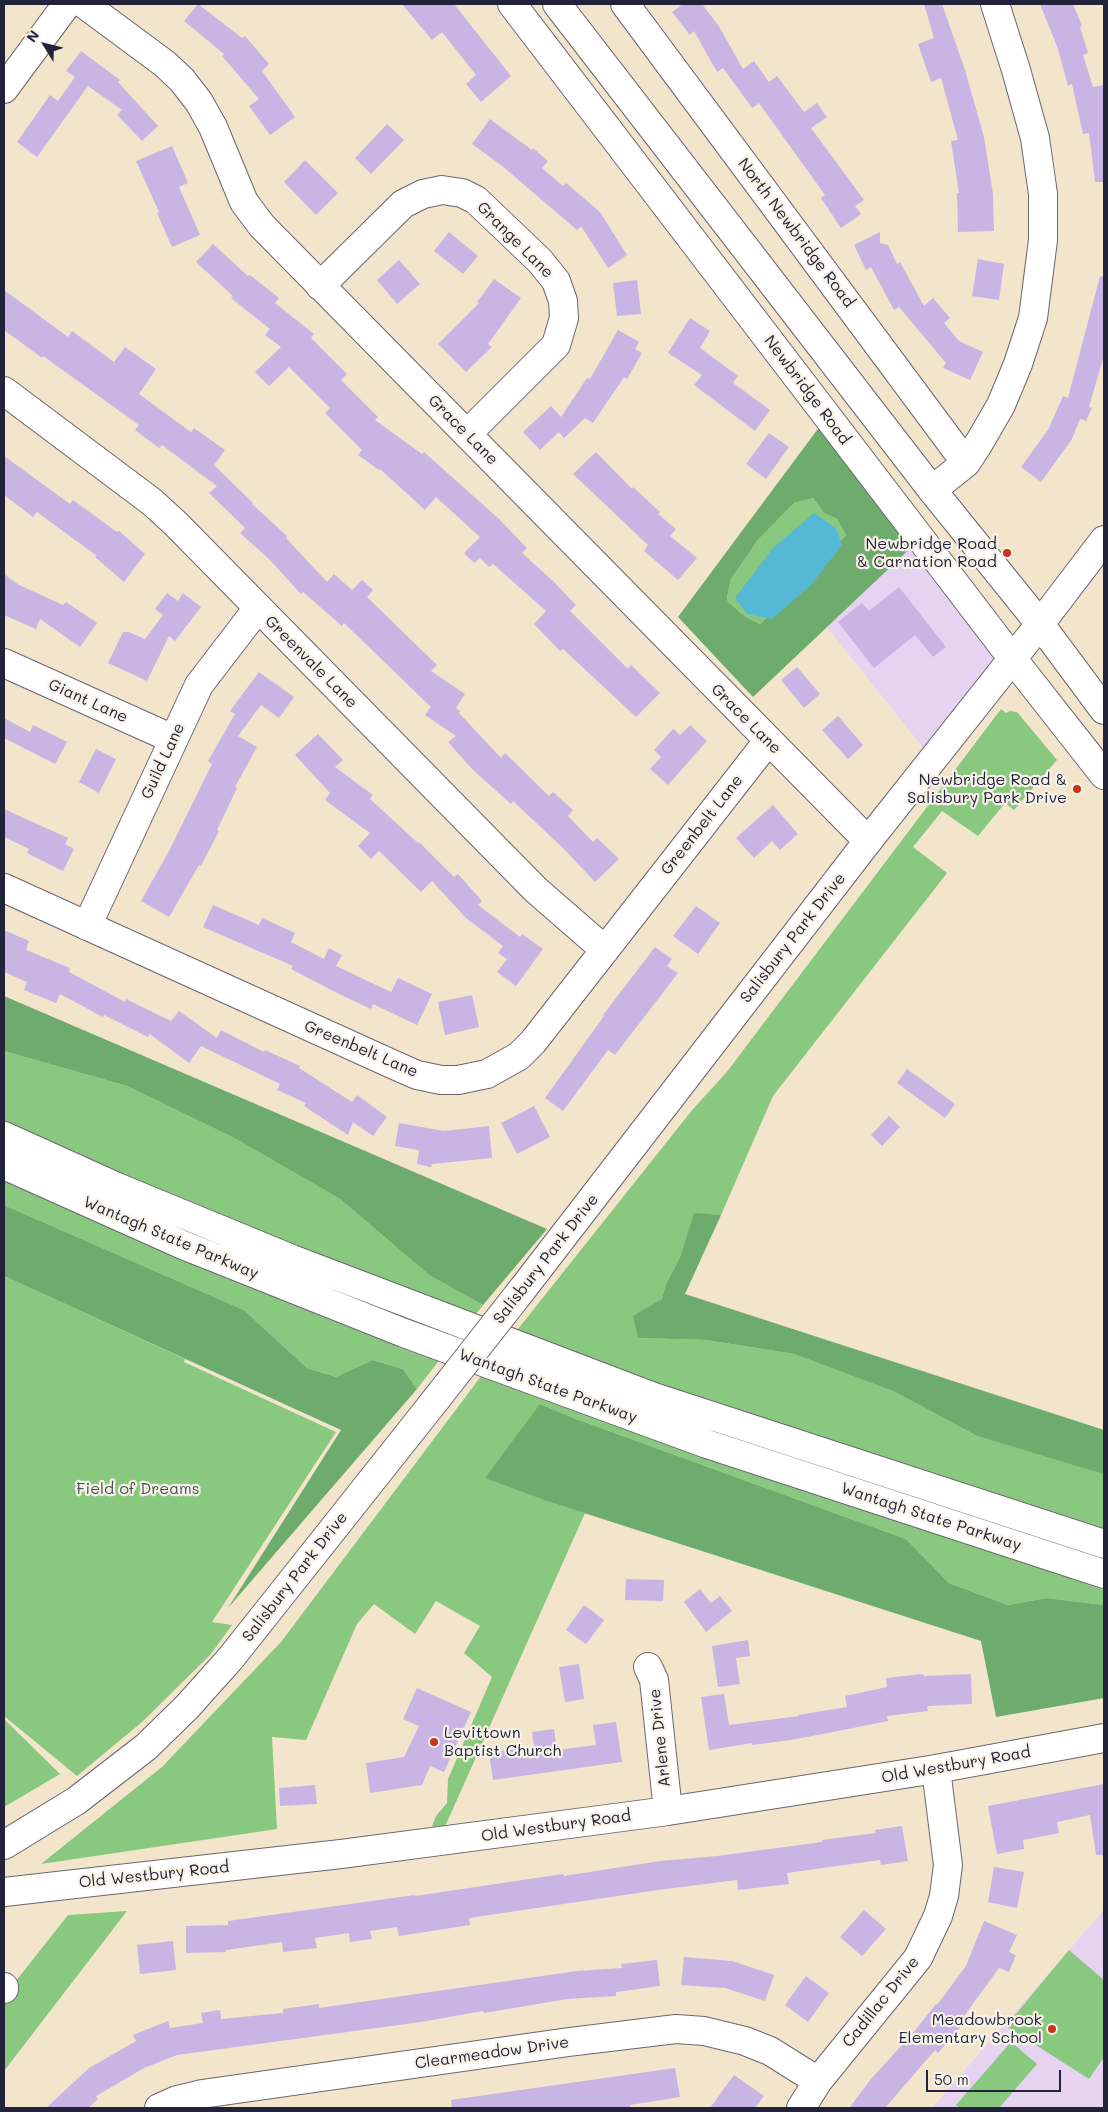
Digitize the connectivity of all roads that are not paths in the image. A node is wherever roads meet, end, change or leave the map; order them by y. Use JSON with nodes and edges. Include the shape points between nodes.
{"nodes":[{"id":1,"x":67,"y":4,"type":"edge"},
{"id":2,"x":84,"y":4,"type":"edge"},
{"id":3,"x":512,"y":4,"type":"edge"},
{"id":4,"x":557,"y":4,"type":"edge"},
{"id":5,"x":625,"y":4,"type":"edge"},
{"id":6,"x":995,"y":4,"type":"edge"},
{"id":7,"x":4,"y":89,"type":"edge"},
{"id":8,"x":704,"y":193,"type":"junction"},
{"id":9,"x":674,"y":216,"type":"junction"},
{"id":10,"x":320,"y":286,"type":"junction"},
{"id":11,"x":4,"y":392,"type":"edge"},
{"id":12,"x":467,"y":434,"type":"junction"},
{"id":13,"x":966,"y":463,"type":"junction"},
{"id":14,"x":932,"y":490,"type":"junction"},
{"id":15,"x":1104,"y":540,"type":"edge"},
{"id":16,"x":258,"y":608,"type":"junction"},
{"id":17,"x":1040,"y":624,"type":"junction"},
{"id":18,"x":1012,"y":658,"type":"junction"},
{"id":19,"x":4,"y":664,"type":"edge"},
{"id":20,"x":1104,"y":710,"type":"edge"},
{"id":21,"x":173,"y":739,"type":"junction"},
{"id":22,"x":768,"y":741,"type":"junction"},
{"id":23,"x":1104,"y":775,"type":"edge"},
{"id":24,"x":868,"y":842,"type":"junction"},
{"id":25,"x":4,"y":888,"type":"edge"},
{"id":26,"x":88,"y":926,"type":"junction"},
{"id":27,"x":604,"y":950,"type":"junction"},
{"id":28,"x":4,"y":1136,"type":"edge"},
{"id":29,"x":4,"y":1165,"type":"edge"},
{"id":30,"x":1104,"y":1544,"type":"edge"},
{"id":31,"x":1104,"y":1574,"type":"edge"},
{"id":32,"x":648,"y":1668,"type":"dead end"},
{"id":33,"x":1104,"y":1738,"type":"edge"},
{"id":34,"x":936,"y":1769,"type":"junction"},
{"id":35,"x":668,"y":1811,"type":"junction"},
{"id":36,"x":4,"y":1845,"type":"edge"},
{"id":37,"x":4,"y":1892,"type":"edge"},
{"id":38,"x":818,"y":2081,"type":"junction"},
{"id":39,"x":158,"y":2108,"type":"edge"},
{"id":40,"x":801,"y":2108,"type":"edge"}],
"edges":[{"from":1,"to":7,"type":"main road"},
{"from":2,"to":10,"type":"main road","name":"Grace Lane","via":[[182,80],[213,127],[244,202],[262,226]]},
{"from":3,"to":9,"type":"main road","name":"Newbridge Road"},
{"from":4,"to":8,"type":"main road"},
{"from":5,"to":13,"type":"main road","name":"North Newbridge Road"},
{"from":6,"to":13,"type":"main road","via":[[1035,138],[1043,194],[1043,240],[1033,318],[1018,364],[1001,405]]},
{"from":8,"to":9,"type":"main road"},
{"from":8,"to":14,"type":"main road"},
{"from":9,"to":18,"type":"main road","name":"Newbridge Road"},
{"from":10,"to":12,"type":"main road","name":"Grace Lane"},
{"from":10,"to":12,"type":"main road","name":"Grange Lane","via":[[403,204],[423,194],[442,190],[462,193],[476,200],[540,261],[556,282],[563,301],[564,318],[556,345]]},
{"from":11,"to":16,"type":"main road","name":"Greenvale Lane","via":[[152,502]]},
{"from":12,"to":22,"type":"main road","name":"Grace Lane"},
{"from":13,"to":14,"type":"main road"},
{"from":14,"to":17,"type":"main road"},
{"from":15,"to":17,"type":"main road","name":"Salisbury Park Drive"},
{"from":16,"to":21,"type":"main road","name":"Guild Lane","via":[[199,685]]},
{"from":16,"to":27,"type":"main road","name":"Greenvale Lane","via":[[536,890]]},
{"from":17,"to":18,"type":"main road","name":"Salisbury Park Drive"},
{"from":17,"to":20,"type":"main road"},
{"from":18,"to":23,"type":"main road","name":"Newbridge Road"},
{"from":18,"to":24,"type":"main road","name":"Salisbury Park Drive"},
{"from":19,"to":21,"type":"main road","name":"Giant Lane"},
{"from":21,"to":26,"type":"main road","name":"Guild Lane"},
{"from":22,"to":24,"type":"main road","name":"Grace Lane"},
{"from":22,"to":27,"type":"main road","name":"Greenbelt Lane"},
{"from":24,"to":36,"type":"main road","name":"Salisbury Park Drive","bridge":true,"via":[[430,1407],[230,1659],[146,1747],[76,1801]]},
{"from":25,"to":26,"type":"main road","name":"Greenbelt Lane"},
{"from":26,"to":27,"type":"main road","name":"Greenbelt Lane","via":[[417,1075],[441,1080],[487,1074],[519,1056]]},
{"from":28,"to":30,"type":"main road","name":"Wantagh State Parkway","via":[[117,1187],[292,1259],[654,1396]]},
{"from":29,"to":31,"type":"main road","name":"Wantagh State Parkway","via":[[183,1245],[421,1339],[707,1444]]},
{"from":32,"to":35,"type":"main road","name":"Arlene Drive","via":[[654,1680]]},
{"from":33,"to":34,"type":"main road","name":"Old Westbury Road"},
{"from":34,"to":35,"type":"main road","name":"Old Westbury Road"},
{"from":34,"to":38,"type":"main road","name":"Cadillac Drive","via":[[948,1865],[938,1916],[918,1958]]},
{"from":35,"to":37,"type":"main road","name":"Old Westbury Road","via":[[341,1854]]},
{"from":38,"to":39,"type":"main road","name":"Clearmeadow Drive","via":[[770,2051],[745,2040],[676,2029],[202,2094]]},
{"from":38,"to":40,"type":"main road","name":"Cadillac Drive"}]}
